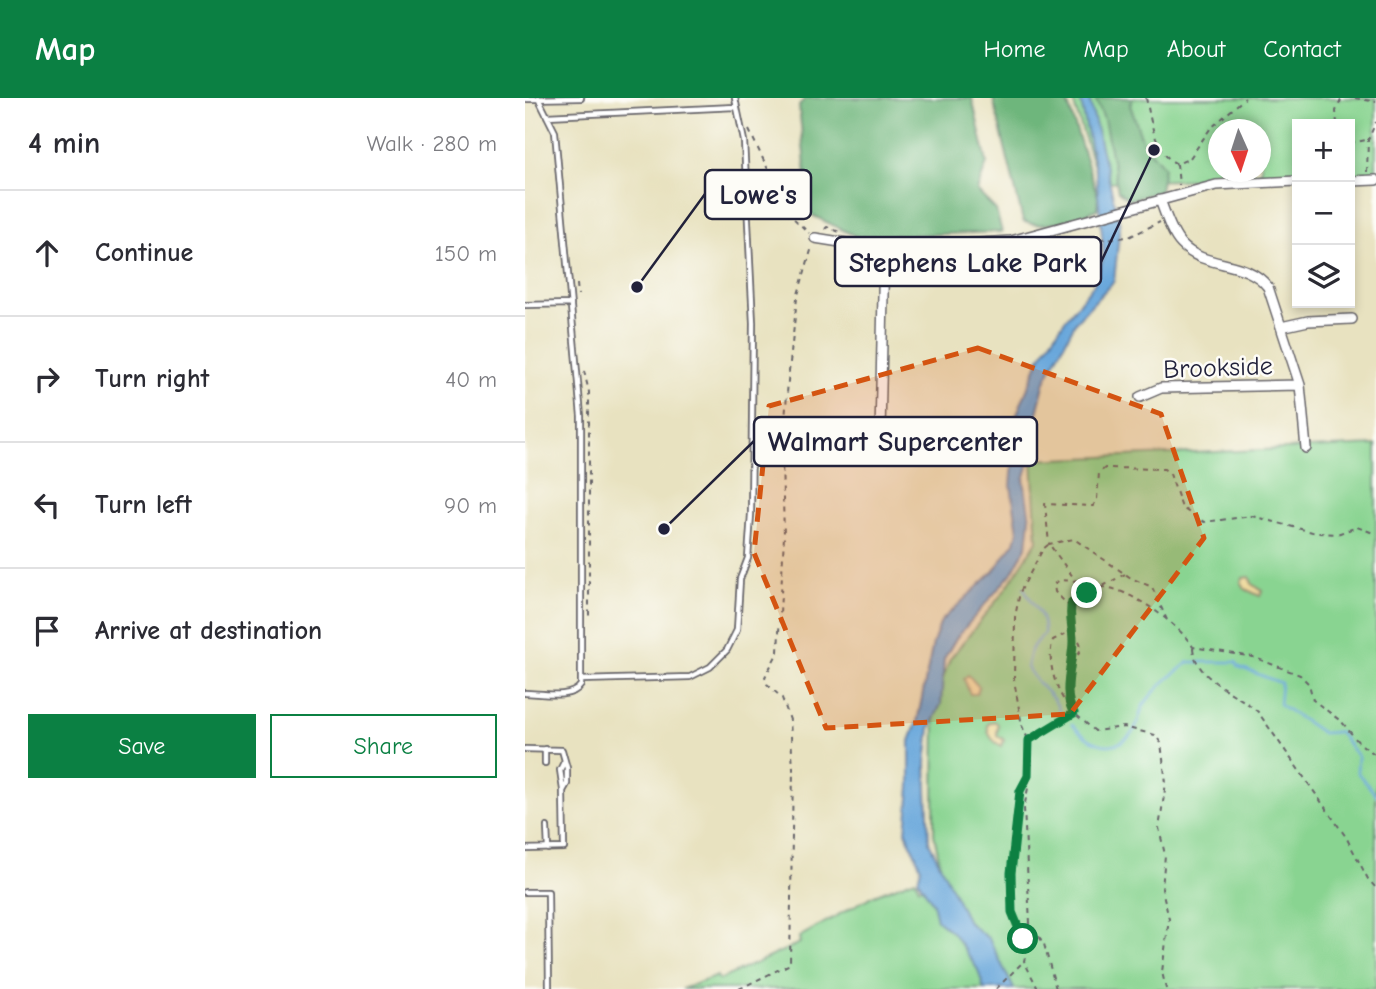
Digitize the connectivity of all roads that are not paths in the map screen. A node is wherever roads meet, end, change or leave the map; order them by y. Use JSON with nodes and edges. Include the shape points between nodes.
{"nodes":[{"id":1,"x":538,"y":98,"type":"edge"},
{"id":2,"x":581,"y":98,"type":"edge"},
{"id":3,"x":735,"y":98,"type":"edge"},
{"id":4,"x":525,"y":99,"type":"edge"},
{"id":5,"x":735,"y":107,"type":"junction"},
{"id":6,"x":547,"y":116,"type":"junction"},
{"id":7,"x":1292,"y":181,"type":"edge"},
{"id":8,"x":1160,"y":200,"type":"junction"},
{"id":9,"x":814,"y":238,"type":"road end"},
{"id":10,"x":884,"y":249,"type":"junction"},
{"id":11,"x":571,"y":304,"type":"junction"},
{"id":12,"x":525,"y":305,"type":"edge"},
{"id":13,"x":1352,"y":319,"type":"dead end"},
{"id":14,"x":1282,"y":327,"type":"junction"},
{"id":15,"x":1300,"y":385,"type":"junction"},
{"id":16,"x":1140,"y":397,"type":"dead end"},
{"id":17,"x":880,"y":433,"type":"dead end"},
{"id":18,"x":1306,"y":448,"type":"dead end"},
{"id":19,"x":581,"y":680,"type":"junction"},
{"id":20,"x":525,"y":693,"type":"edge"},
{"id":21,"x":545,"y":748,"type":"junction"},
{"id":22,"x":525,"y":749,"type":"edge"},
{"id":23,"x":545,"y":763,"type":"dead end"},
{"id":24,"x":547,"y":827,"type":"dead end"},
{"id":25,"x":525,"y":849,"type":"edge"},
{"id":26,"x":548,"y":849,"type":"junction"},
{"id":27,"x":525,"y":892,"type":"edge"},
{"id":28,"x":549,"y":989,"type":"edge"}],
"edges":[{"from":1,"to":2,"type":"lane"},
{"from":1,"to":4,"type":"lane"},
{"from":1,"to":6,"type":"lane"},
{"from":3,"to":5,"type":"lane"},
{"from":5,"to":6,"type":"lane"},
{"from":5,"to":19,"type":"lane","via":[[744,141],[753,323],[751,514],[737,630],[727,650],[710,667],[690,677]]},
{"from":6,"to":11,"type":"lane","via":[[555,132]]},
{"from":7,"to":8,"type":"street","via":[[1216,185]]},
{"from":8,"to":10,"type":"street","via":[[1011,241]]},
{"from":8,"to":14,"type":"street","via":[[1175,236],[1187,250],[1259,275]]},
{"from":9,"to":10,"type":"street"},
{"from":10,"to":17,"type":"street"},
{"from":11,"to":12,"type":"lane"},
{"from":11,"to":19,"type":"lane","via":[[581,416]]},
{"from":13,"to":14,"type":"street"},
{"from":14,"to":15,"type":"street"},
{"from":15,"to":16,"type":"street","name":"Brookside","via":[[1161,388]]},
{"from":15,"to":18,"type":"street"},
{"from":19,"to":20,"type":"lane","via":[[572,693]]},
{"from":21,"to":22,"type":"lane"},
{"from":21,"to":23,"type":"lane"},
{"from":21,"to":26,"type":"lane","via":[[562,750],[567,784],[563,791],[564,848]]},
{"from":24,"to":26,"type":"lane"},
{"from":25,"to":26,"type":"lane"},
{"from":27,"to":28,"type":"lane","via":[[548,892]]}]}
